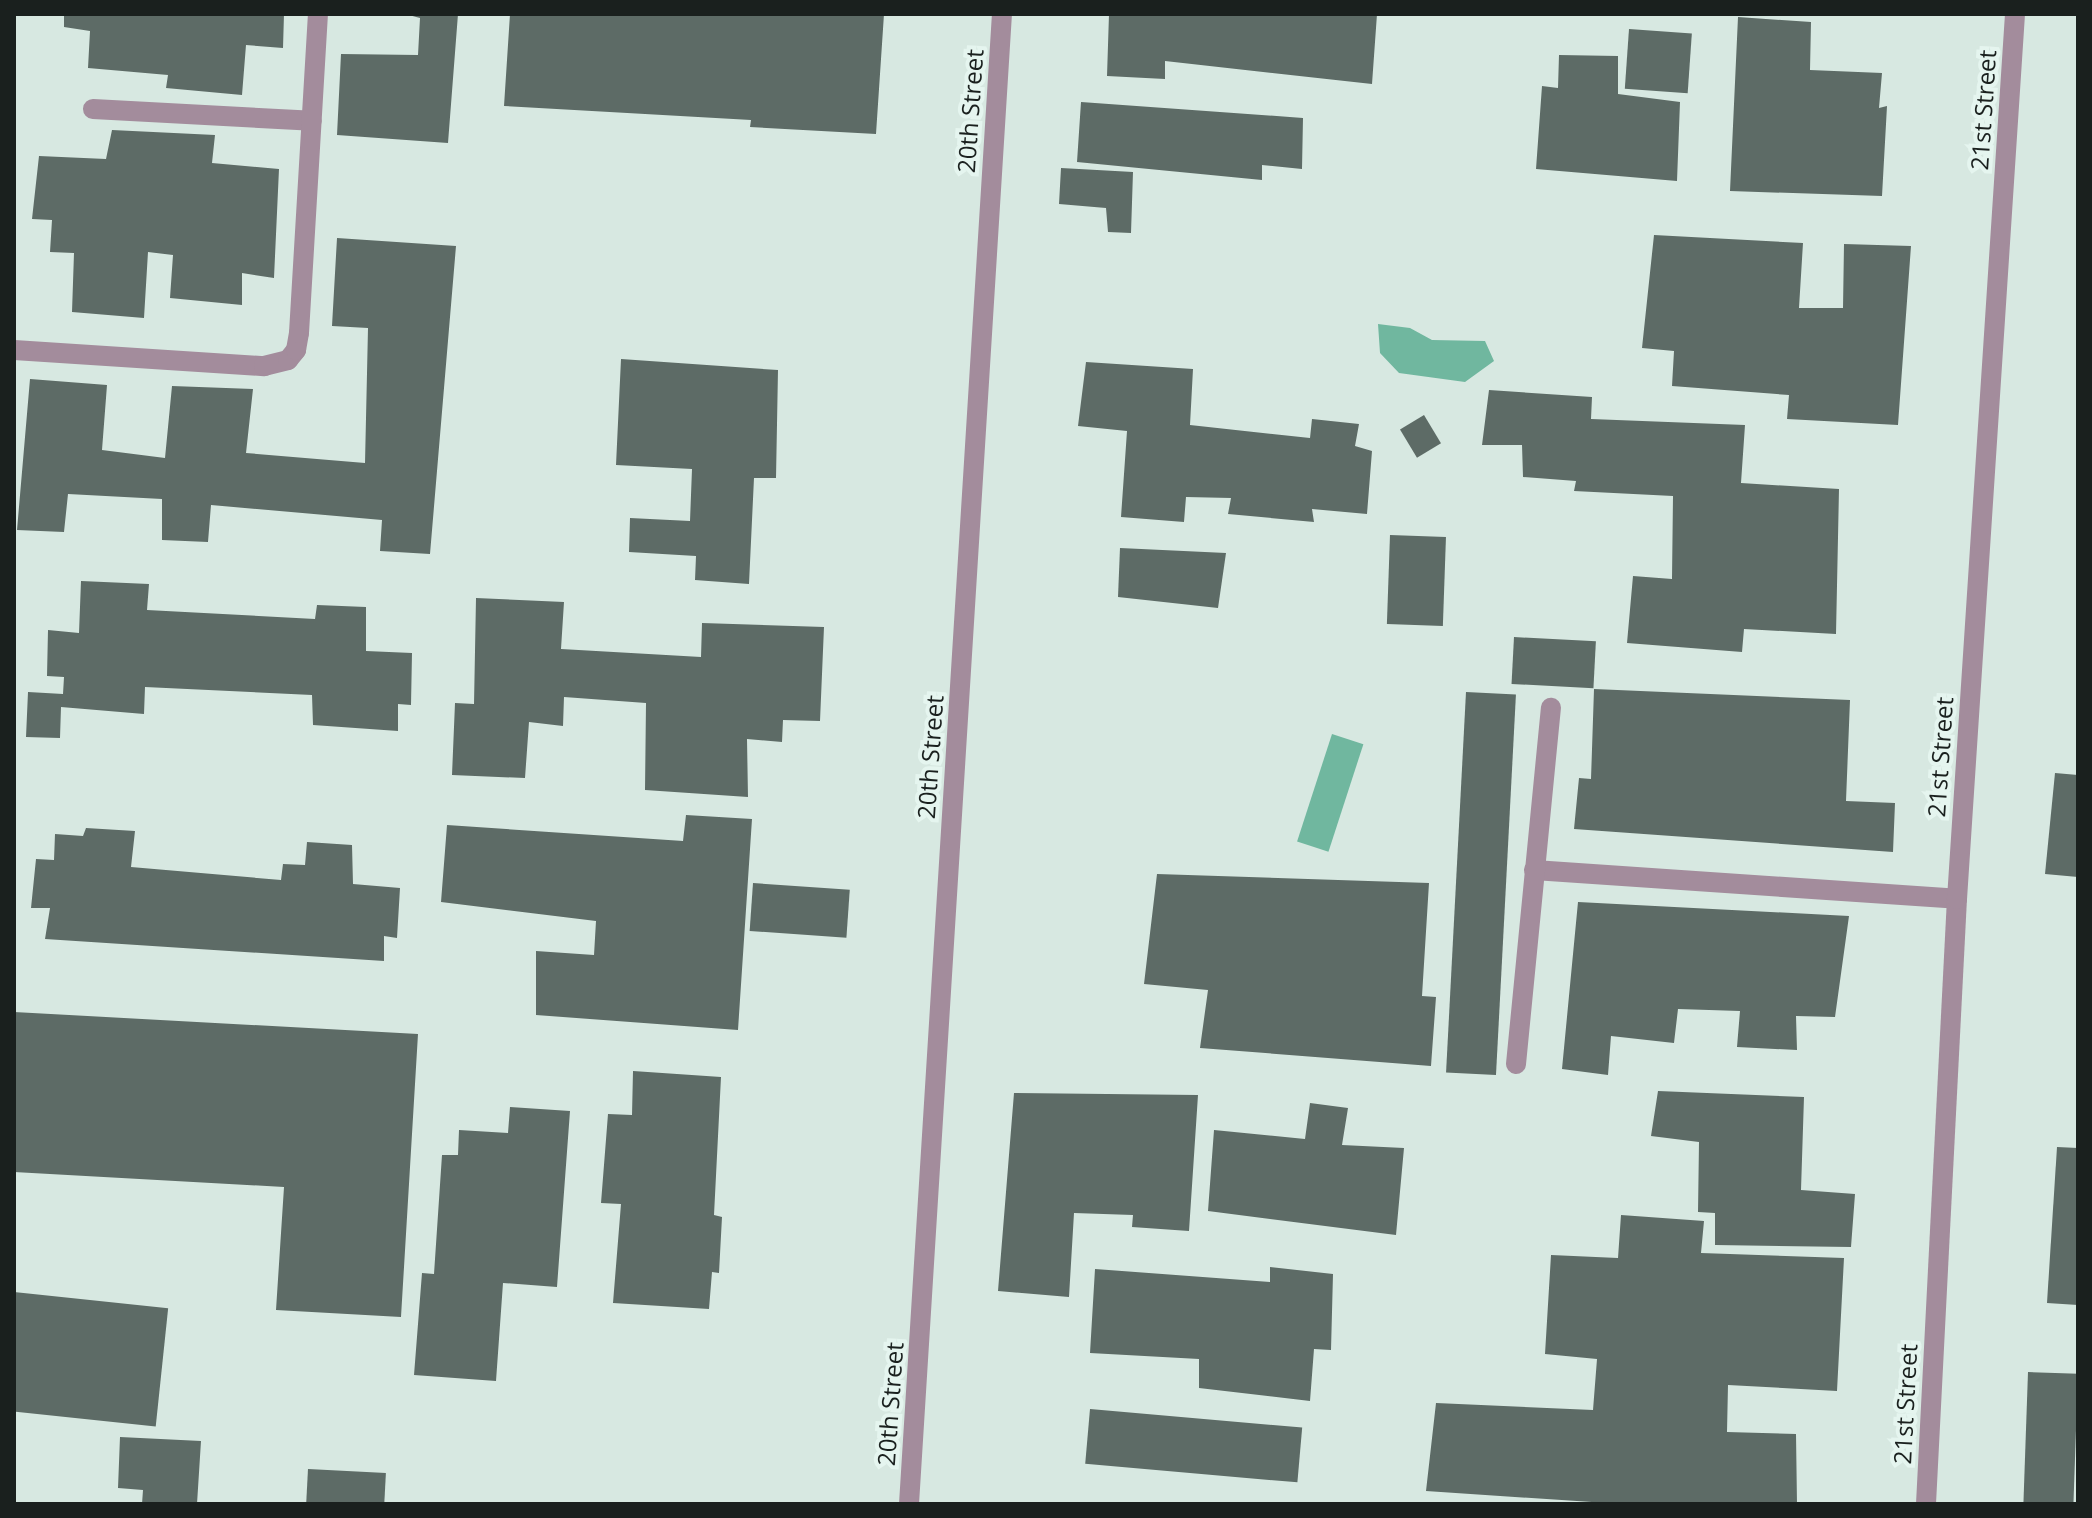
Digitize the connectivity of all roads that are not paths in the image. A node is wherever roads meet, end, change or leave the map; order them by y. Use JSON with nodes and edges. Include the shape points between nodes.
{"nodes":[{"id":1,"x":318,"y":14,"type":"edge"},
{"id":2,"x":1002,"y":14,"type":"edge"},
{"id":3,"x":2015,"y":14,"type":"edge"},
{"id":4,"x":93,"y":109,"type":"dead end"},
{"id":5,"x":312,"y":121,"type":"junction"},
{"id":6,"x":14,"y":350,"type":"edge"},
{"id":7,"x":1551,"y":708,"type":"dead end"},
{"id":8,"x":1534,"y":870,"type":"junction"},
{"id":9,"x":1957,"y":899,"type":"junction"},
{"id":10,"x":1516,"y":1064,"type":"dead end"},
{"id":11,"x":909,"y":1504,"type":"edge"},
{"id":12,"x":1926,"y":1504,"type":"edge"}],
"edges":[{"from":1,"to":5,"type":"street"},
{"from":2,"to":11,"type":"street","name":"20th Street"},
{"from":3,"to":9,"type":"street","name":"21st Street"},
{"from":4,"to":5,"type":"street"},
{"from":5,"to":6,"type":"street","via":[[299,333],[288,360],[264,366]]},
{"from":7,"to":8,"type":"street"},
{"from":8,"to":9,"type":"street"},
{"from":8,"to":10,"type":"street"},
{"from":9,"to":12,"type":"street","name":"21st Street"}]}
